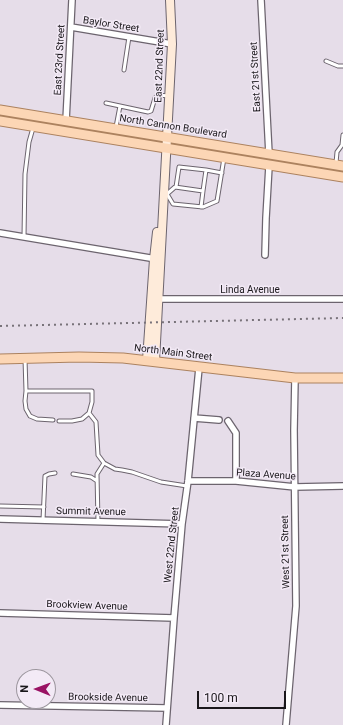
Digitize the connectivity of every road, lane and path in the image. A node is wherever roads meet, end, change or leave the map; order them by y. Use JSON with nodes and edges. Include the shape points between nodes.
{"nodes":[{"id":1,"x":72,"y":0,"type":"edge"},
{"id":2,"x":170,"y":0,"type":"edge"},
{"id":3,"x":261,"y":0,"type":"edge"},
{"id":4,"x":71,"y":28,"type":"junction"},
{"id":5,"x":129,"y":37,"type":"junction"},
{"id":6,"x":172,"y":44,"type":"junction"},
{"id":7,"x":326,"y":61,"type":"dead end"},
{"id":8,"x":343,"y":66,"type":"edge"},
{"id":9,"x":124,"y":70,"type":"dead end"},
{"id":10,"x":169,"y":96,"type":"junction"},
{"id":11,"x":106,"y":103,"type":"dead end"},
{"id":12,"x":120,"y":106,"type":"junction"},
{"id":13,"x":0,"y":110,"type":"edge"},
{"id":14,"x":66,"y":121,"type":"junction"},
{"id":15,"x":0,"y":122,"type":"edge"},
{"id":16,"x":33,"y":126,"type":"junction"},
{"id":17,"x":116,"y":129,"type":"junction"},
{"id":18,"x":343,"y":135,"type":"edge"},
{"id":19,"x":167,"y":138,"type":"junction"},
{"id":20,"x":166,"y":148,"type":"junction"},
{"id":21,"x":269,"y":154,"type":"junction"},
{"id":22,"x":224,"y":158,"type":"junction"},
{"id":23,"x":340,"y":165,"type":"edge"},
{"id":24,"x":270,"y":166,"type":"junction"},
{"id":25,"x":206,"y":170,"type":"junction"},
{"id":26,"x":222,"y":173,"type":"junction"},
{"id":27,"x":343,"y":178,"type":"edge"},
{"id":28,"x":176,"y":187,"type":"junction"},
{"id":29,"x":203,"y":191,"type":"junction"},
{"id":30,"x":165,"y":194,"type":"junction"},
{"id":31,"x":201,"y":207,"type":"junction"},
{"id":32,"x":0,"y":233,"type":"edge"},
{"id":33,"x":24,"y":237,"type":"junction"},
{"id":34,"x":265,"y":255,"type":"dead end"},
{"id":35,"x":157,"y":260,"type":"junction"},
{"id":36,"x":158,"y":299,"type":"junction"},
{"id":37,"x":343,"y":299,"type":"edge"},
{"id":38,"x":25,"y":358,"type":"junction"},
{"id":39,"x":0,"y":359,"type":"edge"},
{"id":40,"x":151,"y":361,"type":"junction"},
{"id":41,"x":199,"y":368,"type":"junction"},
{"id":42,"x":295,"y":378,"type":"junction"},
{"id":43,"x":343,"y":378,"type":"edge"},
{"id":44,"x":26,"y":391,"type":"junction"},
{"id":45,"x":89,"y":413,"type":"junction"},
{"id":46,"x":194,"y":418,"type":"junction"},
{"id":47,"x":53,"y":420,"type":"dead end"},
{"id":48,"x":219,"y":420,"type":"dead end"},
{"id":49,"x":59,"y":421,"type":"dead end"},
{"id":50,"x":228,"y":421,"type":"dead end"},
{"id":51,"x":104,"y":463,"type":"junction"},
{"id":52,"x":55,"y":473,"type":"dead end"},
{"id":53,"x":74,"y":474,"type":"dead end"},
{"id":54,"x":97,"y":481,"type":"junction"},
{"id":55,"x":236,"y":481,"type":"junction"},
{"id":56,"x":188,"y":484,"type":"junction"},
{"id":57,"x":343,"y":486,"type":"edge"},
{"id":58,"x":295,"y":487,"type":"junction"},
{"id":59,"x":0,"y":506,"type":"edge"},
{"id":60,"x":44,"y":506,"type":"junction"},
{"id":61,"x":0,"y":519,"type":"edge"},
{"id":62,"x":43,"y":520,"type":"junction"},
{"id":63,"x":98,"y":522,"type":"junction"},
{"id":64,"x":182,"y":524,"type":"junction"},
{"id":65,"x":0,"y":613,"type":"edge"},
{"id":66,"x":174,"y":618,"type":"junction"},
{"id":67,"x":0,"y":705,"type":"edge"},
{"id":68,"x":168,"y":708,"type":"junction"},
{"id":69,"x":166,"y":725,"type":"edge"},
{"id":70,"x":286,"y":725,"type":"edge"}],
"edges":[{"from":1,"to":4,"type":"street","name":"East 23rd Street"},
{"from":2,"to":6,"type":"main road","name":"East 22nd Street"},
{"from":3,"to":21,"type":"street","name":"East 21st Street"},
{"from":4,"to":5,"type":"street","name":"Baylor Street"},
{"from":4,"to":14,"type":"street","name":"East 23rd Street"},
{"from":5,"to":6,"type":"street","name":"Baylor Street"},
{"from":5,"to":9,"type":"lane"},
{"from":6,"to":10,"type":"main road","name":"East 22nd Street"},
{"from":7,"to":8,"type":"lane"},
{"from":10,"to":12,"type":"lane","via":[[158,95],[151,111],[148,112]]},
{"from":10,"to":19,"type":"main road","name":"East 22nd Street"},
{"from":11,"to":12,"type":"lane"},
{"from":12,"to":17,"type":"lane"},
{"from":13,"to":14,"type":"main road","name":"North Cannon Boulevard"},
{"from":14,"to":17,"type":"main road","name":"North Cannon Boulevard"},
{"from":15,"to":16,"type":"main road"},
{"from":16,"to":20,"type":"main road"},
{"from":16,"to":33,"type":"lane","via":[[25,174]]},
{"from":17,"to":19,"type":"main road","name":"North Cannon Boulevard"},
{"from":18,"to":23,"type":"lane","via":[[342,145],[337,152]]},
{"from":19,"to":20,"type":"main road","name":"East 22nd Street"},
{"from":19,"to":21,"type":"main road","name":"North Cannon Boulevard"},
{"from":20,"to":22,"type":"main road"},
{"from":20,"to":30,"type":"main road","name":"East 22nd Street"},
{"from":21,"to":23,"type":"main road","name":"North Cannon Boulevard"},
{"from":22,"to":24,"type":"main road"},
{"from":22,"to":26,"type":"lane"},
{"from":24,"to":27,"type":"main road"},
{"from":24,"to":34,"type":"street"},
{"from":25,"to":26,"type":"lane"},
{"from":25,"to":28,"type":"lane","via":[[179,167]]},
{"from":25,"to":29,"type":"lane"},
{"from":26,"to":31,"type":"lane","via":[[217,201]]},
{"from":28,"to":29,"type":"lane"},
{"from":28,"to":30,"type":"lane"},
{"from":29,"to":31,"type":"lane"},
{"from":30,"to":31,"type":"lane","via":[[173,204]]},
{"from":30,"to":35,"type":"main road","name":"East 22nd Street","via":[[163,228]]},
{"from":32,"to":33,"type":"street"},
{"from":33,"to":35,"type":"street"},
{"from":35,"to":36,"type":"main road","name":"East 22nd Street"},
{"from":35,"to":40,"type":"main road","name":"East 22nd Street"},
{"from":36,"to":37,"type":"street","name":"Linda Avenue"},
{"from":36,"to":40,"type":"main road","name":"East 22nd Street"},
{"from":38,"to":39,"type":"main road","name":"North Main Street"},
{"from":38,"to":40,"type":"main road","name":"North Main Street","via":[[123,358]]},
{"from":38,"to":44,"type":"lane"},
{"from":40,"to":41,"type":"main road","name":"North Main Street"},
{"from":41,"to":42,"type":"main road","name":"North Main Street"},
{"from":41,"to":46,"type":"street","name":"West 22nd Street"},
{"from":42,"to":43,"type":"main road","name":"North Main Street"},
{"from":42,"to":58,"type":"street","name":"West 21st Street"},
{"from":44,"to":45,"type":"lane","via":[[92,391]]},
{"from":44,"to":47,"type":"lane","via":[[24,401],[30,416]]},
{"from":45,"to":49,"type":"lane","via":[[82,419]]},
{"from":45,"to":51,"type":"lane","via":[[96,422],[98,455]]},
{"from":46,"to":48,"type":"street"},
{"from":46,"to":56,"type":"street","name":"West 22nd Street"},
{"from":50,"to":55,"type":"street","via":[[236,433]]},
{"from":51,"to":54,"type":"lane","via":[[97,474]]},
{"from":51,"to":56,"type":"lane","via":[[115,470],[132,472],[161,482]]},
{"from":52,"to":60,"type":"lane","via":[[45,476]]},
{"from":53,"to":54,"type":"lane","via":[[91,477]]},
{"from":54,"to":63,"type":"lane"},
{"from":55,"to":56,"type":"street","name":"Plaza Avenue"},
{"from":55,"to":58,"type":"street","name":"Plaza Avenue"},
{"from":56,"to":64,"type":"street","name":"West 22nd Street"},
{"from":57,"to":58,"type":"street","name":"Plaza Avenue"},
{"from":58,"to":70,"type":"street","name":"West 21st Street","via":[[296,606]]},
{"from":59,"to":60,"type":"lane"},
{"from":60,"to":62,"type":"lane"},
{"from":61,"to":62,"type":"street","name":"Summit Avenue"},
{"from":62,"to":63,"type":"street","name":"Summit Avenue"},
{"from":63,"to":64,"type":"street","name":"Summit Avenue"},
{"from":64,"to":66,"type":"street","name":"West 22nd Street"},
{"from":65,"to":66,"type":"street","name":"Brookview Avenue"},
{"from":66,"to":68,"type":"street","name":"West 22nd Street"},
{"from":67,"to":68,"type":"street","name":"Brookside Avenue"},
{"from":68,"to":69,"type":"street","name":"West 22nd Street"}]}
